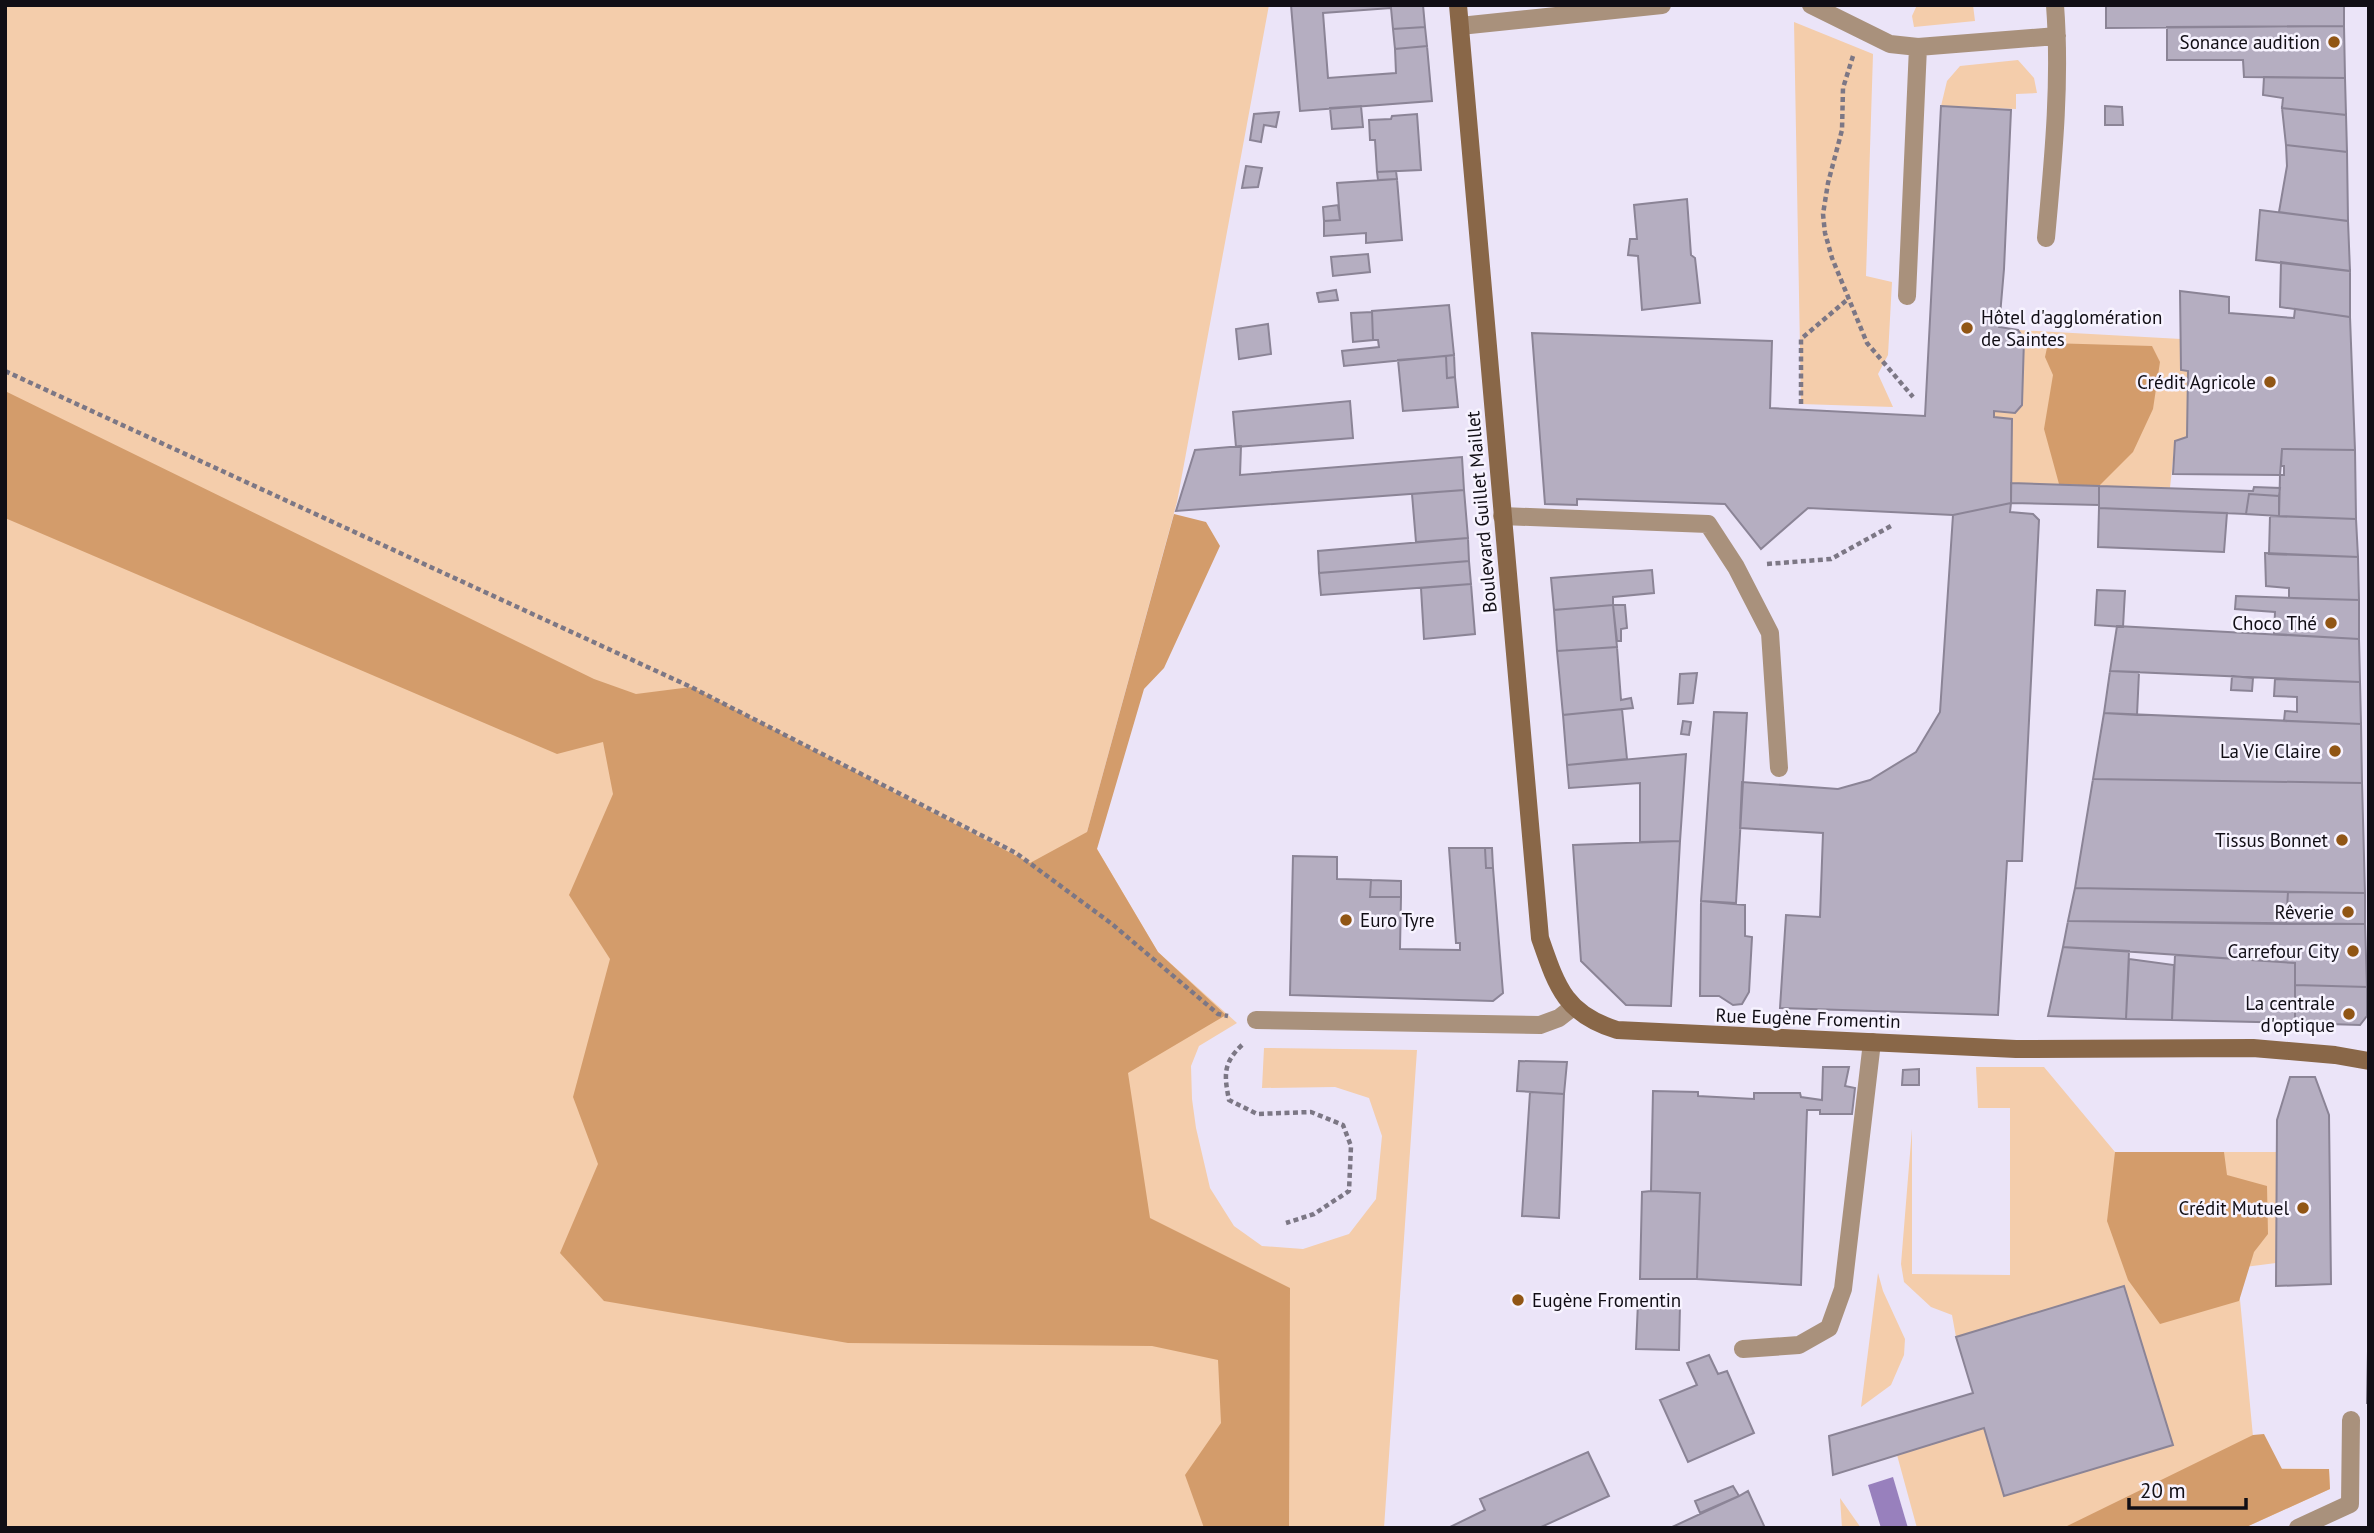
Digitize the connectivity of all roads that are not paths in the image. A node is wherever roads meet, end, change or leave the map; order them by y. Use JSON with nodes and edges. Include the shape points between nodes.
{"nodes":[{"id":1,"x":1458,"y":5,"type":"edge"},
{"id":2,"x":1662,"y":5,"type":"edge"},
{"id":3,"x":1811,"y":5,"type":"edge"},
{"id":4,"x":2054,"y":5,"type":"edge"},
{"id":5,"x":1460,"y":26,"type":"junction"},
{"id":6,"x":2057,"y":36,"type":"junction"},
{"id":7,"x":1918,"y":47,"type":"junction"},
{"id":8,"x":2046,"y":238,"type":"dead end"},
{"id":9,"x":1907,"y":296,"type":"dead end"},
{"id":10,"x":1502,"y":516,"type":"junction"},
{"id":11,"x":1779,"y":768,"type":"dead end"},
{"id":12,"x":1573,"y":1007,"type":"junction"},
{"id":13,"x":1256,"y":1020,"type":"road end"},
{"id":14,"x":1872,"y":1042,"type":"junction"},
{"id":15,"x":2369,"y":1061,"type":"edge"},
{"id":16,"x":1743,"y":1349,"type":"dead end"},
{"id":17,"x":2351,"y":1420,"type":"dead end"},
{"id":18,"x":2298,"y":1528,"type":"edge"}],
"edges":[{"from":1,"to":5,"type":"street","name":"Boulevard Guillet Maillet"},
{"from":2,"to":5,"type":"street"},
{"from":3,"to":7,"type":"street","via":[[1890,44]]},
{"from":4,"to":6,"type":"street"},
{"from":5,"to":10,"type":"street","name":"Boulevard Guillet Maillet"},
{"from":6,"to":7,"type":"street"},
{"from":6,"to":8,"type":"street"},
{"from":7,"to":9,"type":"street"},
{"from":10,"to":11,"type":"street","via":[[1708,524],[1770,634]]},
{"from":10,"to":12,"type":"street","name":"Boulevard Guillet Maillet","via":[[1540,938],[1554,978]]},
{"from":12,"to":13,"type":"street","via":[[1540,1025]]},
{"from":12,"to":14,"type":"street","name":"Rue Eugène Fromentin","via":[[1595,1023],[1618,1030]]},
{"from":14,"to":15,"type":"street","name":"Rue Eugène Fromentin","via":[[2016,1049],[2253,1048]]},
{"from":14,"to":16,"type":"street","via":[[1843,1289],[1829,1328],[1799,1345]]},
{"from":17,"to":18,"type":"street","via":[[2350,1504]]}]}
